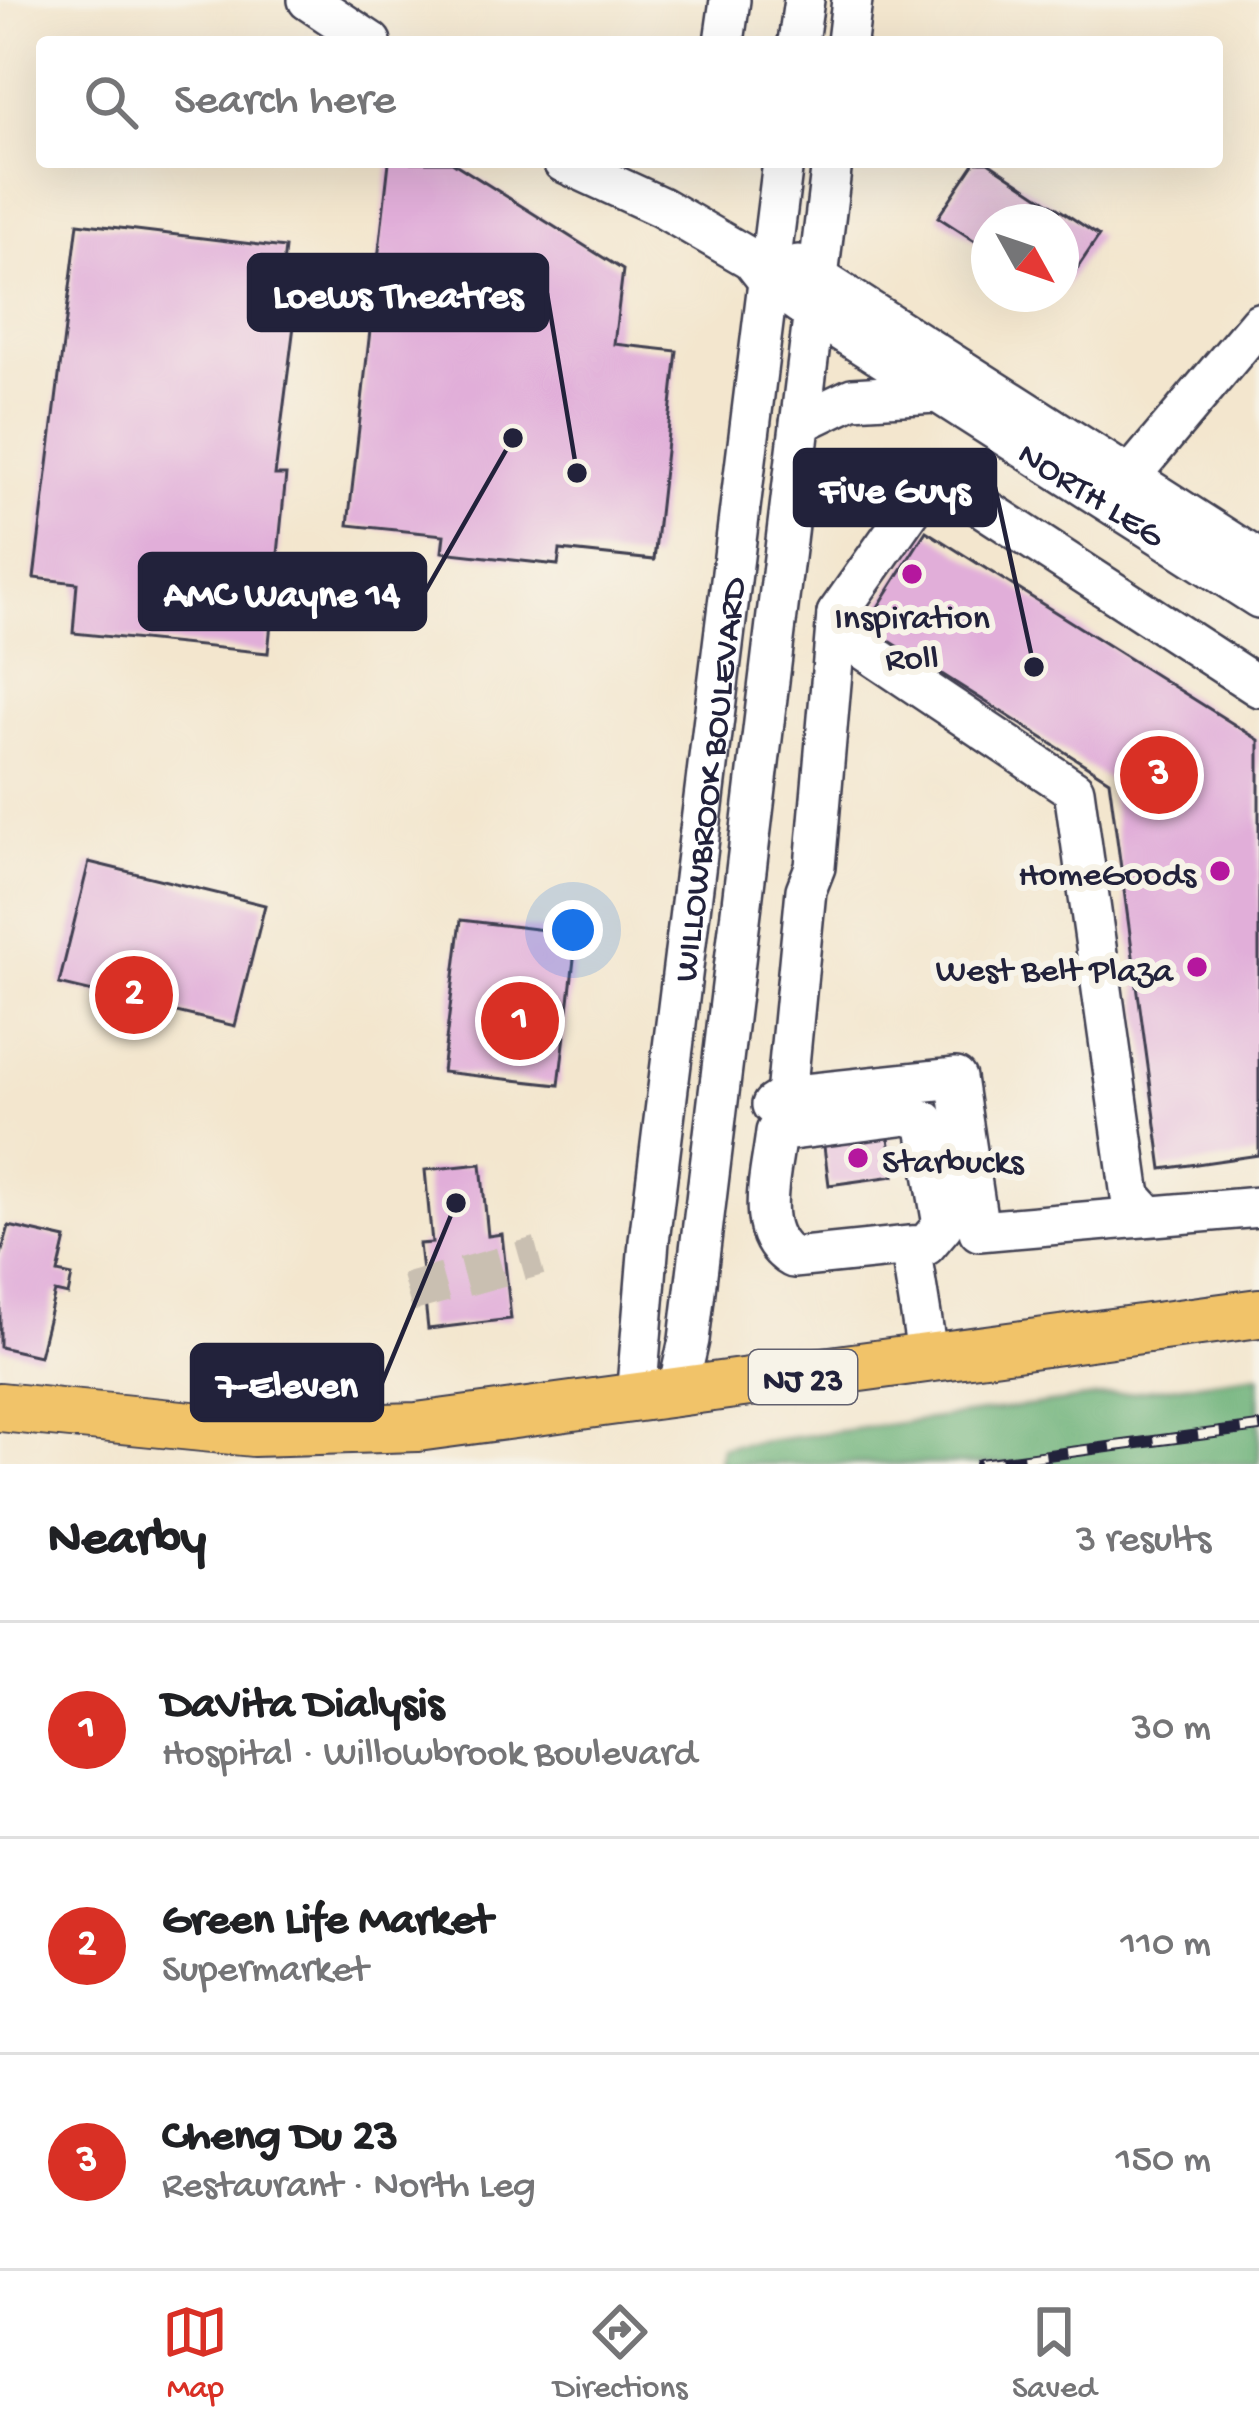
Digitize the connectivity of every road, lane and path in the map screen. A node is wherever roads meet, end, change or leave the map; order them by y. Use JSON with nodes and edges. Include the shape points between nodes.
{"nodes":[{"id":1,"x":308,"y":0,"type":"edge"},
{"id":2,"x":730,"y":0,"type":"edge"},
{"id":3,"x":803,"y":0,"type":"edge"},
{"id":4,"x":852,"y":0,"type":"edge"},
{"id":5,"x":362,"y":36,"type":"edge"},
{"id":6,"x":725,"y":36,"type":"edge"},
{"id":7,"x":799,"y":36,"type":"edge"},
{"id":8,"x":848,"y":36,"type":"edge"},
{"id":9,"x":576,"y":168,"type":"edge"},
{"id":10,"x":783,"y":168,"type":"edge"},
{"id":11,"x":831,"y":168,"type":"edge"},
{"id":12,"x":764,"y":264,"type":"junction"},
{"id":13,"x":816,"y":295,"type":"junction"},
{"id":14,"x":1259,"y":323,"type":"edge"},
{"id":15,"x":936,"y":393,"type":"junction"},
{"id":16,"x":800,"y":423,"type":"junction"},
{"id":17,"x":1119,"y":489,"type":"junction"},
{"id":18,"x":1259,"y":560,"type":"edge"},
{"id":19,"x":1259,"y":598,"type":"edge"},
{"id":20,"x":837,"y":614,"type":"junction"},
{"id":21,"x":1259,"y":686,"type":"edge"},
{"id":22,"x":1259,"y":1207,"type":"edge"},
{"id":23,"x":1148,"y":1215,"type":"junction"},
{"id":24,"x":910,"y":1246,"type":"junction"},
{"id":25,"x":1259,"y":1313,"type":"edge"},
{"id":26,"x":928,"y":1359,"type":"junction"},
{"id":27,"x":657,"y":1396,"type":"junction"},
{"id":28,"x":0,"y":1407,"type":"edge"}],
"edges":[{"from":1,"to":5,"type":"street"},
{"from":2,"to":6,"type":"street"},
{"from":3,"to":7,"type":"street"},
{"from":4,"to":8,"type":"street"},
{"from":9,"to":12,"type":"street","name":"NORTH LEG"},
{"from":10,"to":12,"type":"street","name":"WILLOWBROOK BOULEVARD"},
{"from":11,"to":13,"type":"street","name":"WILLOWBROOK BOULEVARD"},
{"from":12,"to":13,"type":"street","name":"NORTH LEG"},
{"from":12,"to":27,"type":"street","name":"WILLOWBROOK BOULEVARD","via":[[649,1240]]},
{"from":13,"to":15,"type":"street","name":"NORTH LEG"},
{"from":13,"to":16,"type":"street","name":"WILLOWBROOK BOULEVARD"},
{"from":13,"to":17,"type":"street","name":"NORTH LEG"},
{"from":14,"to":17,"type":"street"},
{"from":15,"to":16,"type":"street","via":[[852,398]]},
{"from":15,"to":17,"type":"street","name":"NORTH LEG"},
{"from":16,"to":27,"type":"street","name":"WILLOWBROOK BOULEVARD","via":[[689,1340]]},
{"from":17,"to":18,"type":"street","name":"NORTH LEG"},
{"from":17,"to":19,"type":"street","name":"NORTH LEG"},
{"from":20,"to":21,"type":"street","via":[[923,492],[950,486]]},
{"from":20,"to":23,"type":"street","via":[[847,638],[1074,790],[1131,1196]]},
{"from":20,"to":23,"type":"street","via":[[815,867],[779,1100],[956,1078],[979,1231]]},
{"from":22,"to":23,"type":"street"},
{"from":24,"to":24,"type":"street","via":[[926,1246],[943,1225],[925,1121],[908,1114],[776,1132],[767,1225],[783,1253]]},
{"from":24,"to":26,"type":"street"},
{"from":25,"to":26,"type":"main road","number":"NJ 23"},
{"from":26,"to":27,"type":"main road","number":"NJ 23"},
{"from":27,"to":28,"type":"main road","number":"NJ 23","via":[[308,1432],[201,1430]]}]}
